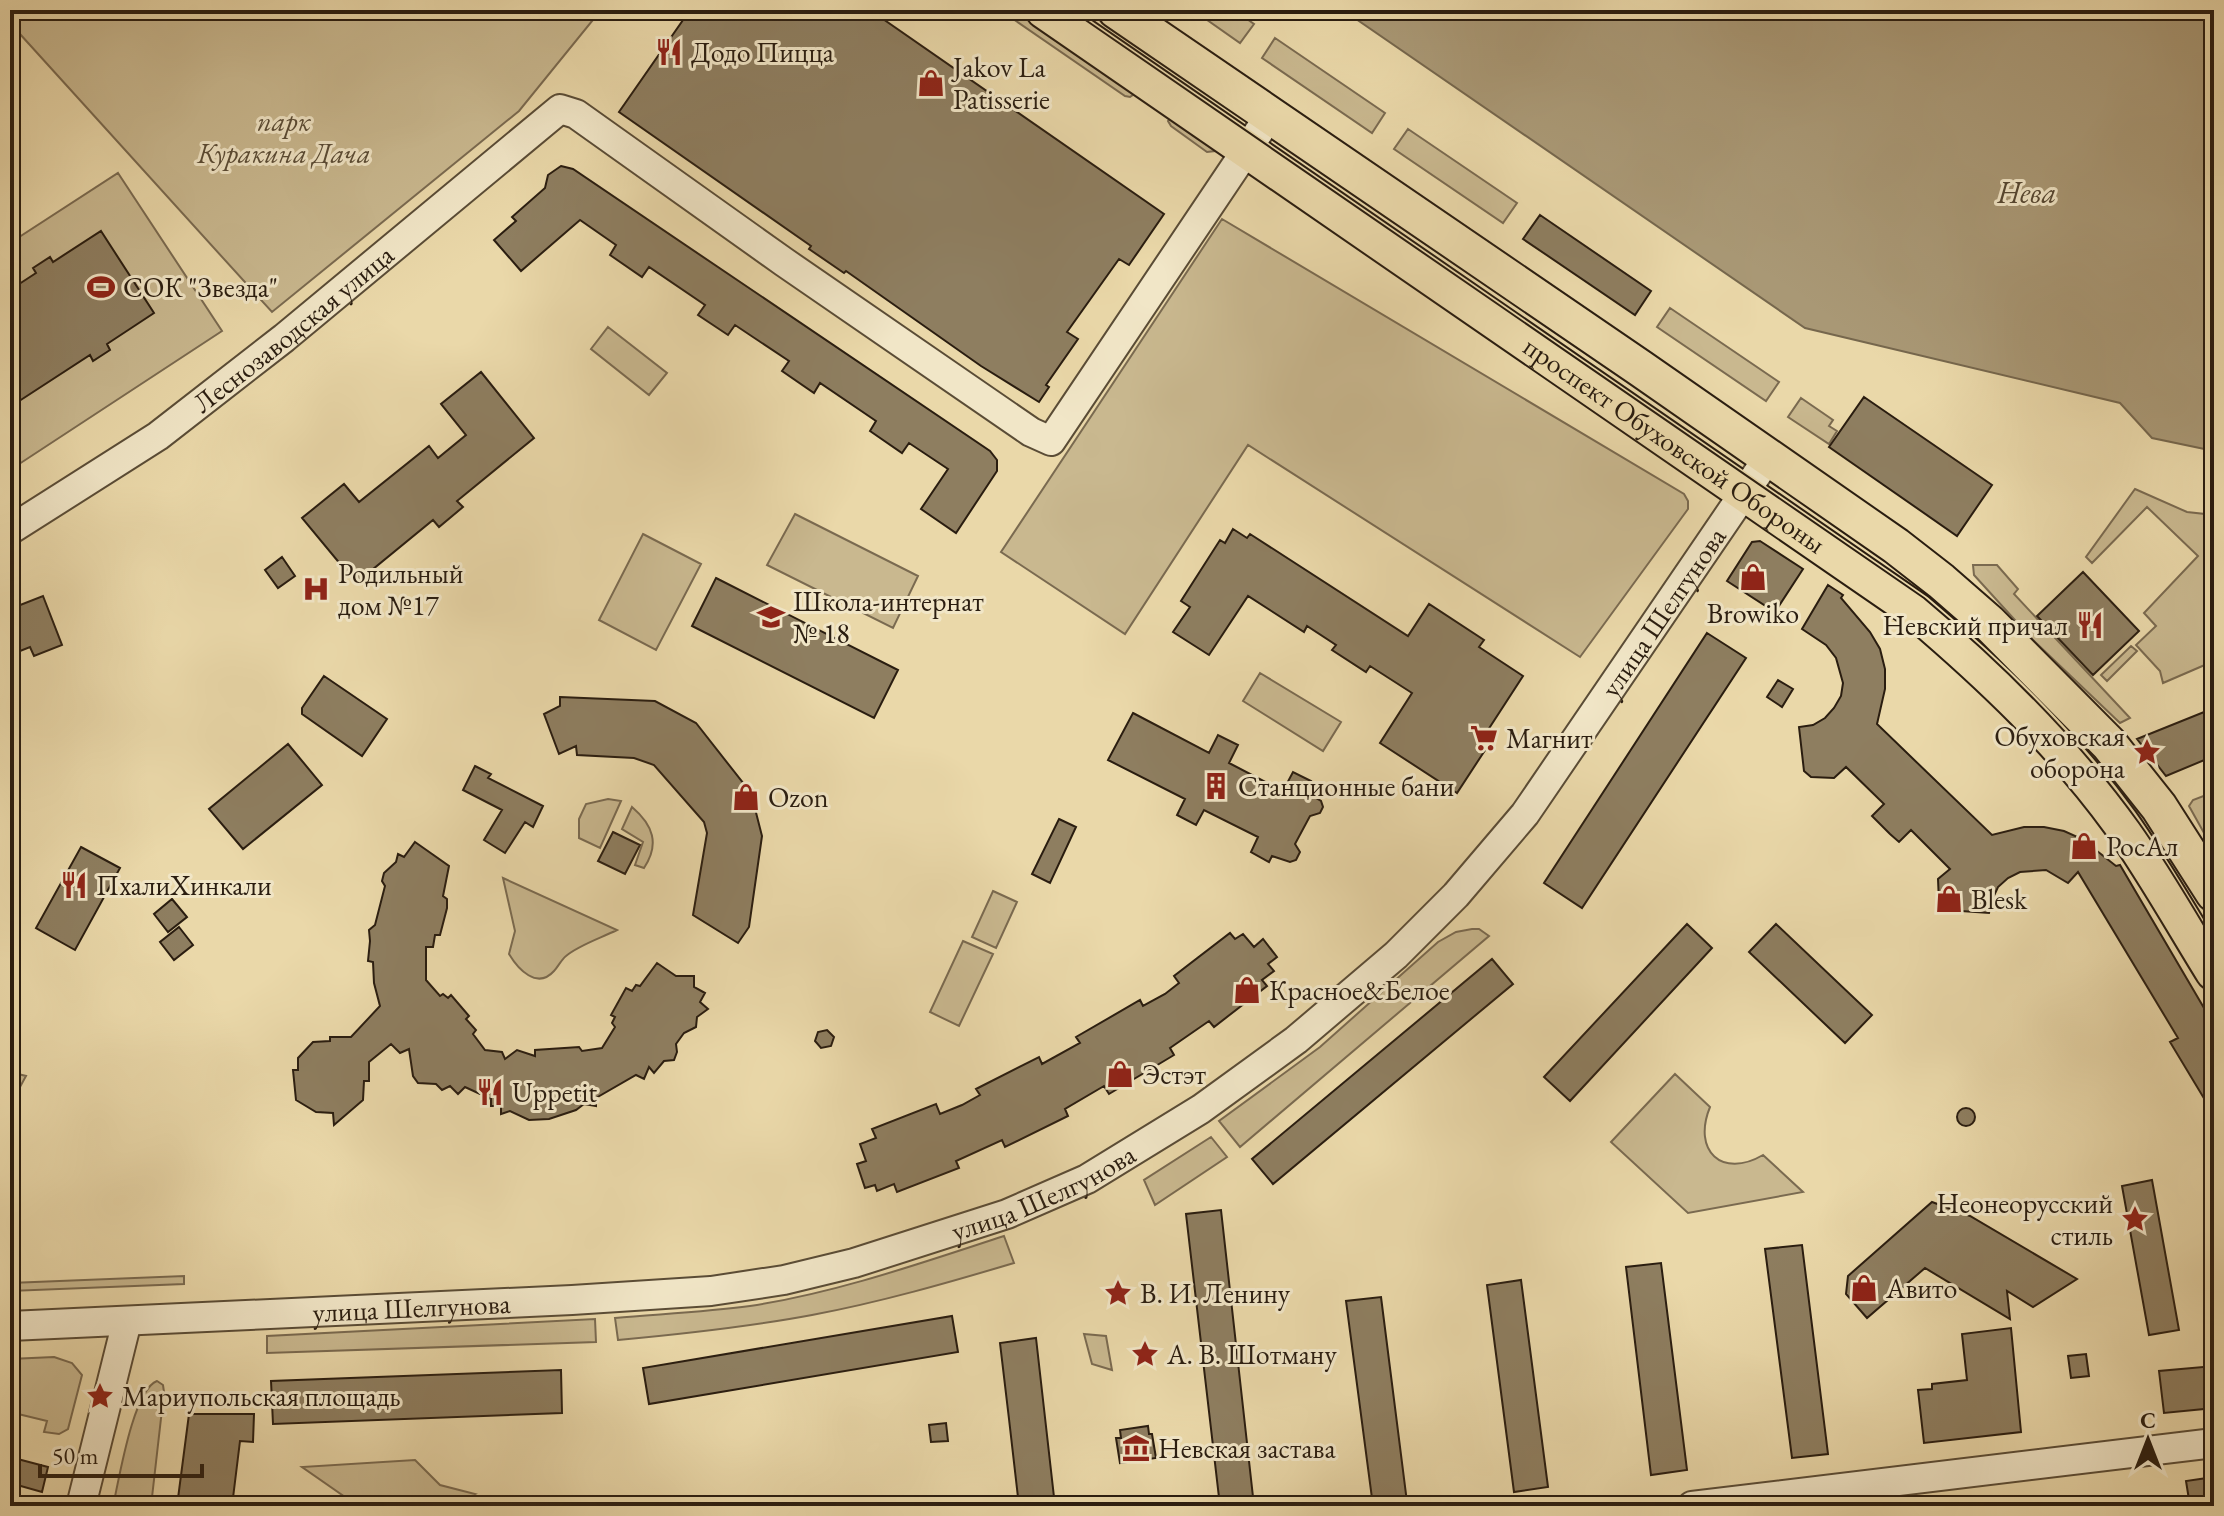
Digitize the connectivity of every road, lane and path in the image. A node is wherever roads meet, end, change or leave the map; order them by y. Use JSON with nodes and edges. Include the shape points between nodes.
{"nodes":[{"id":1,"x":1044,"y":10,"type":"edge"},
{"id":2,"x":1116,"y":10,"type":"edge"},
{"id":3,"x":1270,"y":115,"type":"junction"},
{"id":4,"x":1246,"y":149,"type":"junction"},
{"id":5,"x":1768,"y":458,"type":"junction"},
{"id":6,"x":1745,"y":492,"type":"junction"},
{"id":7,"x":10,"y":530,"type":"edge"},
{"id":8,"x":2214,"y":893,"type":"edge"},
{"id":9,"x":2214,"y":972,"type":"edge"},
{"id":10,"x":127,"y":1321,"type":"junction"},
{"id":11,"x":10,"y":1326,"type":"edge"},
{"id":12,"x":2214,"y":1443,"type":"edge"},
{"id":13,"x":81,"y":1506,"type":"edge"},
{"id":14,"x":1692,"y":1506,"type":"edge"}],
"edges":[{"from":1,"to":4,"type":"main road","name":"проспект Обуховской Обороны"},
{"from":2,"to":3,"type":"main road","name":"проспект Обуховской Обороны"},
{"from":3,"to":4,"type":"street"},
{"from":3,"to":5,"type":"main road","name":"проспект Обуховской Обороны"},
{"from":4,"to":6,"type":"main road","name":"проспект Обуховской Обороны"},
{"from":4,"to":7,"type":"street","name":"Леснозаводская улица","via":[[1051,441],[576,114],[560,109],[158,436]]},
{"from":5,"to":6,"type":"street","name":"улица Шелгунова"},
{"from":5,"to":8,"type":"main road","name":"проспект Обуховской Обороны","via":[[1896,546],[1988,622],[2109,744],[2159,807]]},
{"from":6,"to":9,"type":"main road","name":"проспект Обуховской Обороны","via":[[1916,611],[2028,714],[2119,821]]},
{"from":6,"to":10,"type":"street","name":"улица Шелгунова","via":[[1525,814],[1456,895],[1396,955],[1296,1040],[1201,1109],[1087,1179],[1007,1214],[854,1263],[711,1291]]},
{"from":10,"to":11,"type":"street","name":"улица Шелгунова"},
{"from":10,"to":13,"type":"street"},
{"from":12,"to":14,"type":"street"}]}
